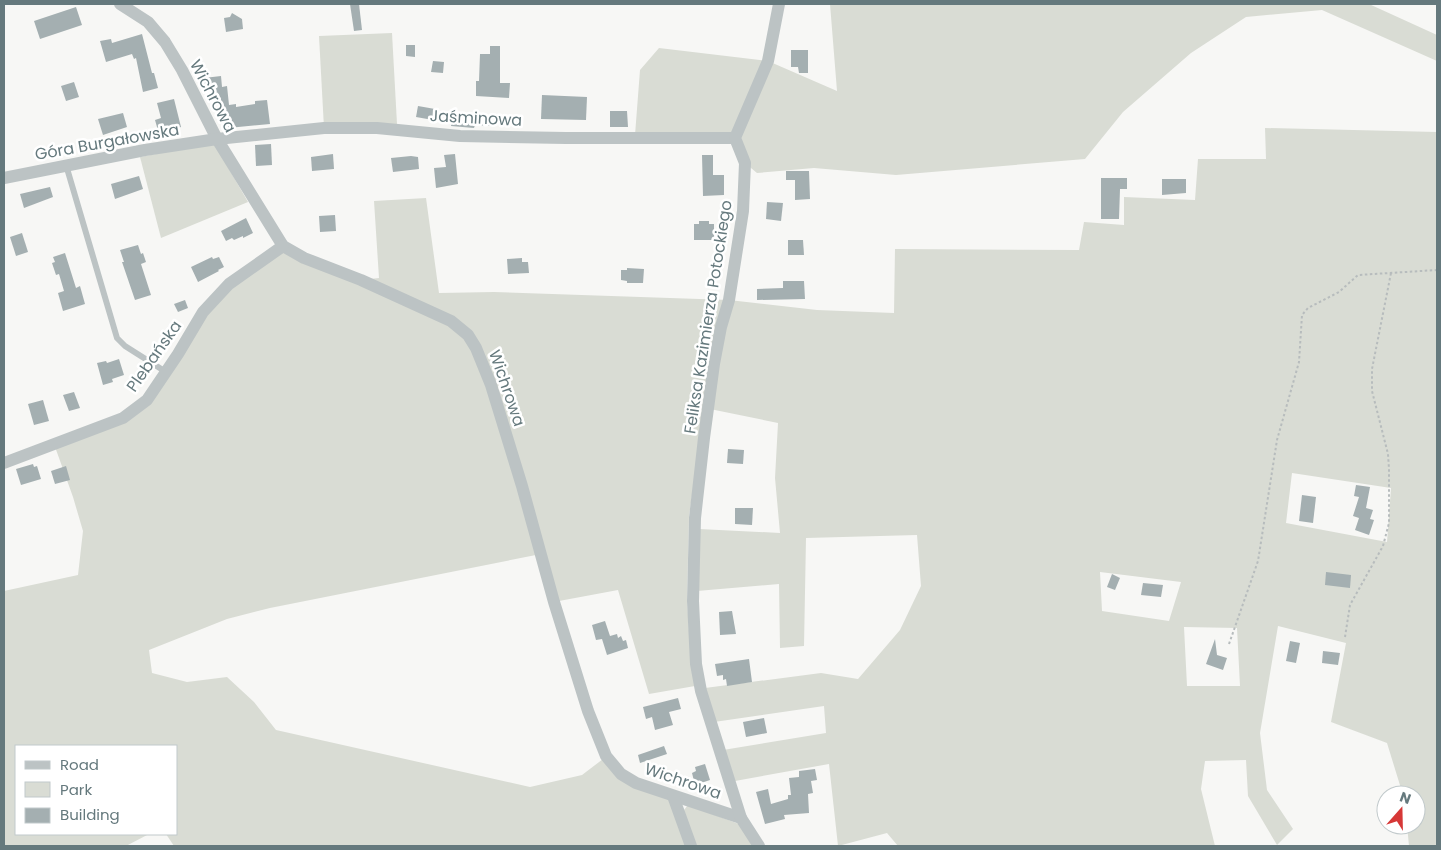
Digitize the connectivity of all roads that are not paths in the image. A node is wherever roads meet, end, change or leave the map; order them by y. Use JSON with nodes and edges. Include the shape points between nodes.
{"nodes":[{"id":1,"x":120,"y":4,"type":"edge"},
{"id":2,"x":779,"y":4,"type":"edge"},
{"id":3,"x":735,"y":138,"type":"junction"},
{"id":4,"x":216,"y":139,"type":"junction"},
{"id":5,"x":66,"y":165,"type":"junction"},
{"id":6,"x":4,"y":178,"type":"edge"},
{"id":7,"x":283,"y":246,"type":"junction"},
{"id":8,"x":166,"y":372,"type":"junction"},
{"id":9,"x":4,"y":463,"type":"edge"},
{"id":10,"x":673,"y":796,"type":"junction"},
{"id":11,"x":740,"y":818,"type":"junction"},
{"id":12,"x":691,"y":846,"type":"edge"},
{"id":13,"x":759,"y":846,"type":"edge"}],
"edges":[{"from":1,"to":4,"type":"street","name":"Wichrowa","via":[[148,22],[165,42]]},
{"from":2,"to":3,"type":"street","via":[[768,61]]},
{"from":3,"to":4,"type":"street","name":"Jaśminowa","via":[[460,136],[368,128],[324,128]]},
{"from":3,"to":11,"type":"street","name":"Feliksa Kazimierza Potockiego","via":[[745,163],[743,211],[729,300],[714,364],[695,518],[692,602],[701,691]]},
{"from":4,"to":5,"type":"street","name":"Góra Burgałowska"},
{"from":4,"to":7,"type":"street","name":"Wichrowa"},
{"from":5,"to":6,"type":"street","name":"Góra Burgałowska"},
{"from":5,"to":8,"type":"lane","via":[[117,338]]},
{"from":7,"to":8,"type":"street","name":"Plebańska","via":[[229,284],[203,312]]},
{"from":7,"to":10,"type":"street","name":"Wichrowa","via":[[452,321],[468,335],[491,385],[564,636],[606,756],[622,774],[636,783]]},
{"from":8,"to":9,"type":"street","name":"Plebańska","via":[[147,400],[123,418]]},
{"from":10,"to":11,"type":"street","name":"Wichrowa"},
{"from":10,"to":12,"type":"street"},
{"from":11,"to":13,"type":"street"}]}
